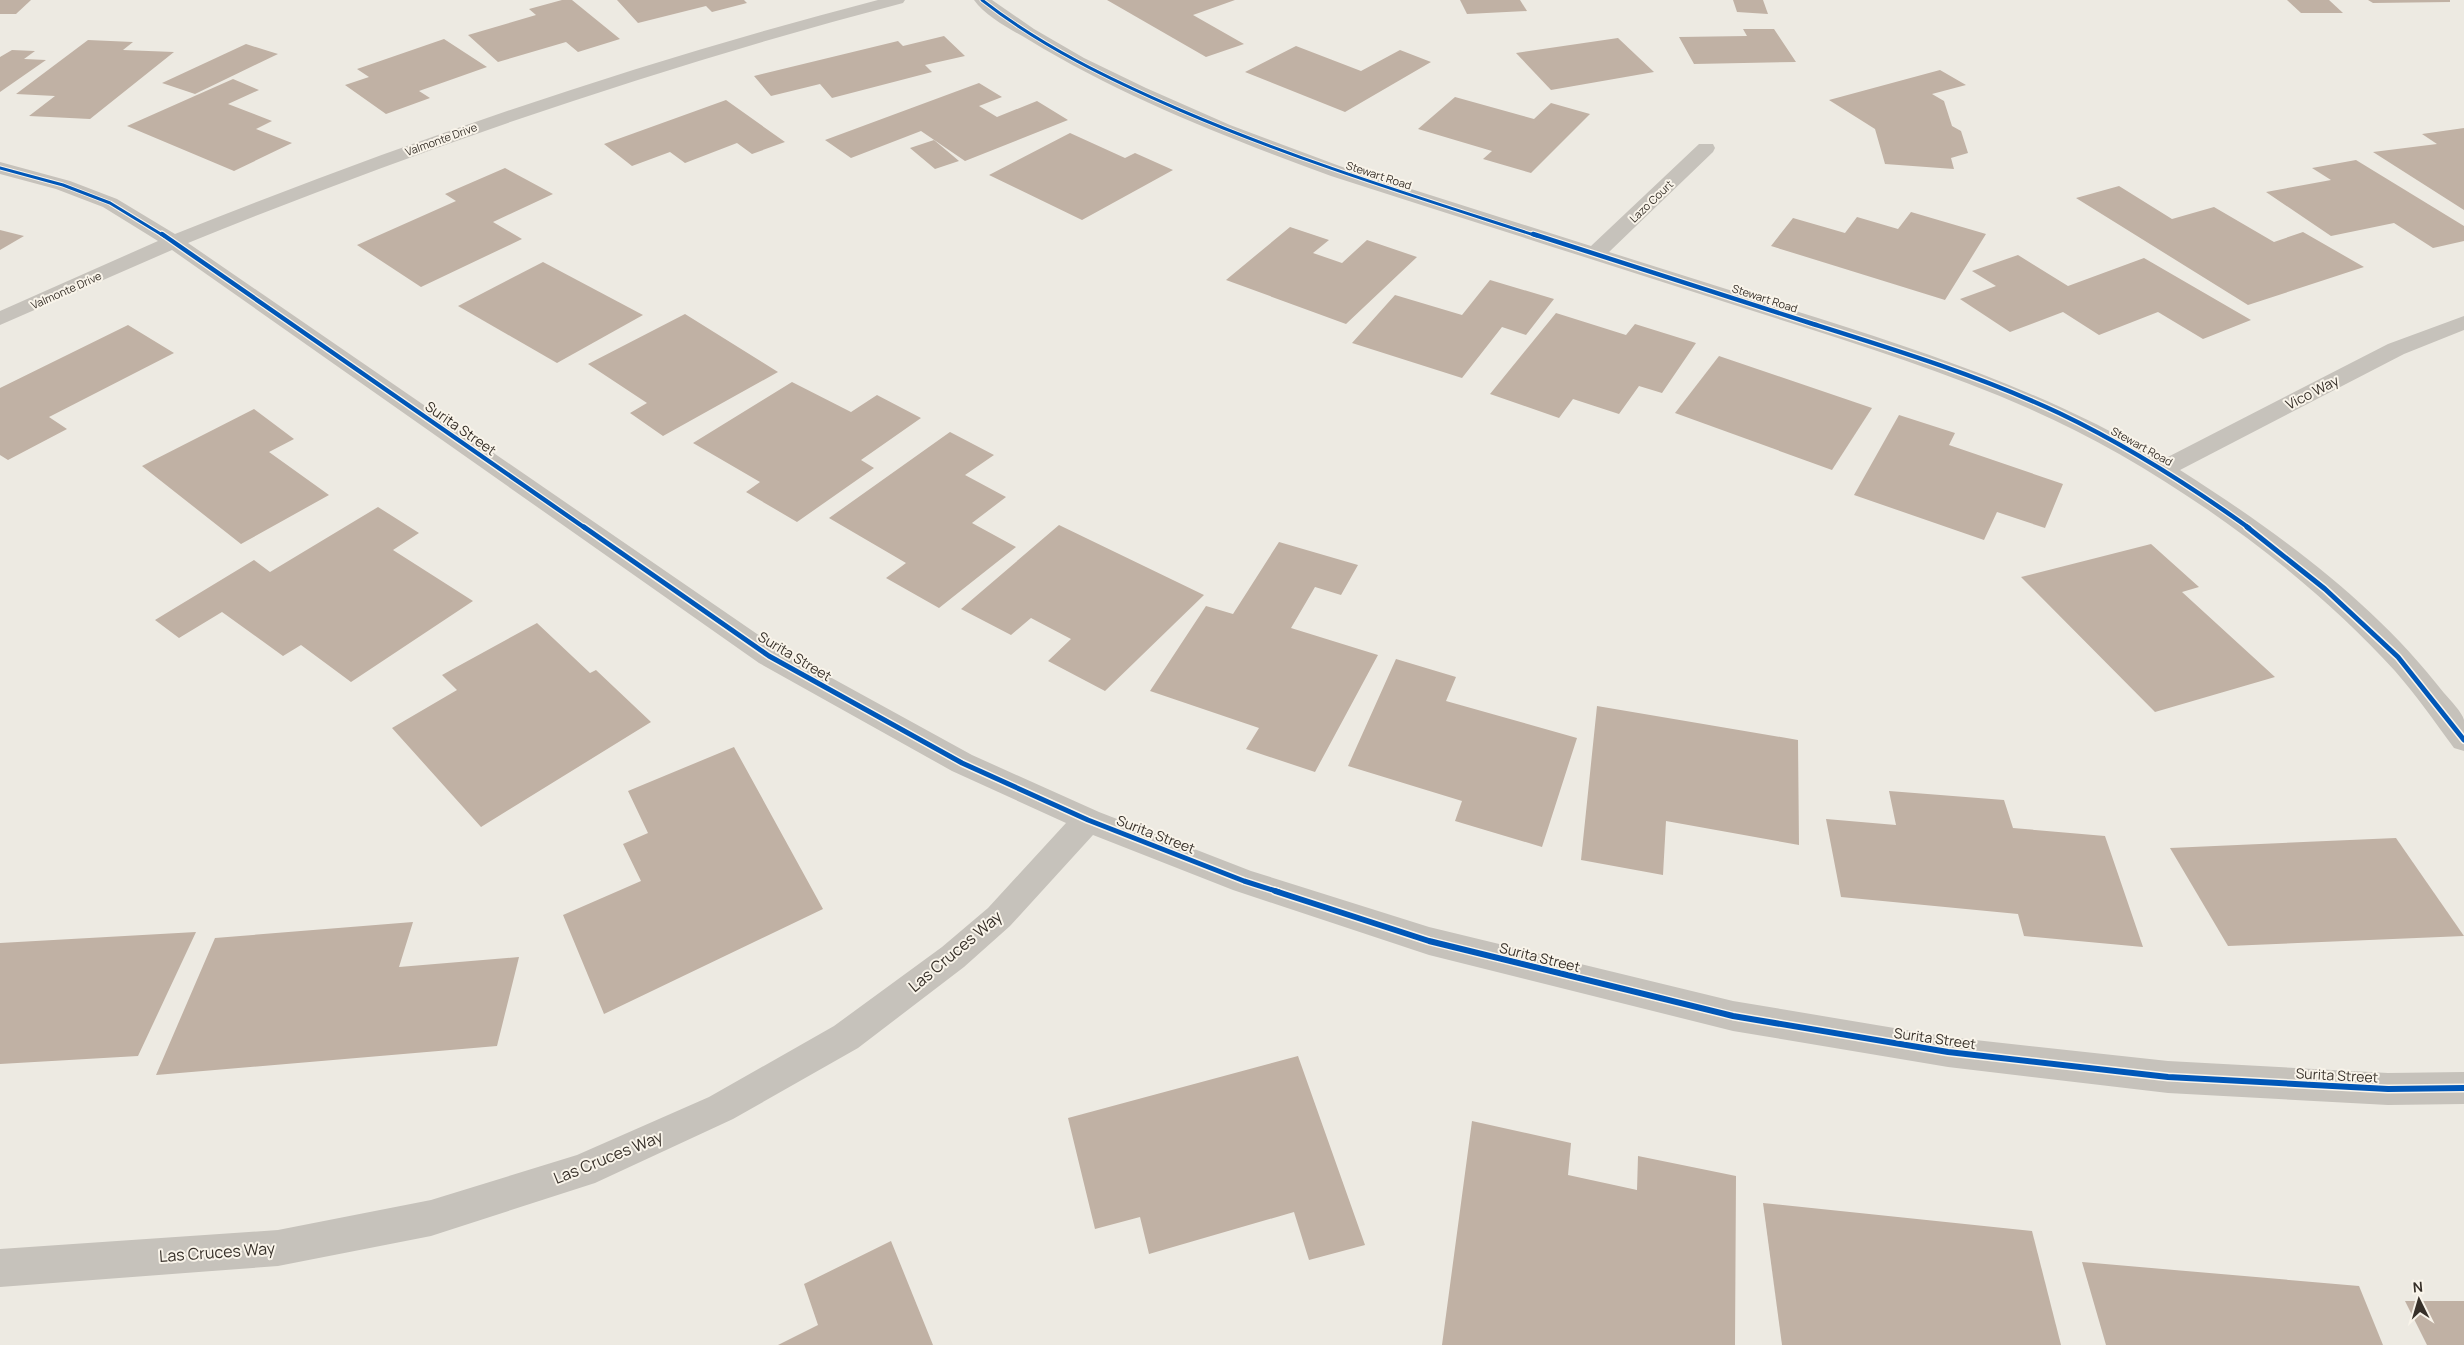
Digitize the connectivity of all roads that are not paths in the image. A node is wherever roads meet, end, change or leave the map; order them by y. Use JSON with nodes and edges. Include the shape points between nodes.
{"nodes":[{"id":1,"x":897,"y":0,"type":"edge"},
{"id":2,"x":982,"y":0,"type":"edge"},
{"id":3,"x":1706,"y":148,"type":"dead end"},
{"id":4,"x":0,"y":168,"type":"edge"},
{"id":5,"x":174,"y":242,"type":"junction"},
{"id":6,"x":1595,"y":254,"type":"junction"},
{"id":7,"x":0,"y":319,"type":"edge"},
{"id":8,"x":2464,"y":322,"type":"edge"},
{"id":9,"x":2163,"y":469,"type":"junction"},
{"id":10,"x":2464,"y":740,"type":"edge"},
{"id":11,"x":1088,"y":820,"type":"junction"},
{"id":12,"x":2464,"y":1088,"type":"edge"},
{"id":13,"x":0,"y":1268,"type":"edge"}],
"edges":[{"from":1,"to":5,"type":"street","name":"Valmonte Drive","via":[[729,45],[570,95],[330,179]]},
{"from":2,"to":6,"type":"street","name":"Stewart Road","via":[[1067,56],[1166,106],[1247,140]]},
{"from":3,"to":6,"type":"street","name":"Lazo Court"},
{"from":4,"to":5,"type":"street","name":"Surita Street","via":[[63,185],[110,203]]},
{"from":5,"to":7,"type":"street","name":"Valmonte Drive"},
{"from":5,"to":11,"type":"street","name":"Surita Street","via":[[769,656],[962,764]]},
{"from":6,"to":9,"type":"street","name":"Stewart Road","via":[[1908,354],[1993,385],[2078,423]]},
{"from":8,"to":9,"type":"street","name":"Vico Way","via":[[2396,350]]},
{"from":9,"to":10,"type":"street","name":"Stewart Road","via":[[2244,522],[2324,587],[2399,658]]},
{"from":11,"to":12,"type":"street","name":"Surita Street","via":[[1244,881],[1429,941],[1733,1016],[1948,1052],[2168,1077],[2388,1089]]},
{"from":11,"to":13,"type":"street","name":"Las Cruces Way","via":[[999,917],[953,957],[846,1037],[721,1108],[582,1171],[431,1218],[278,1248]]}]}
